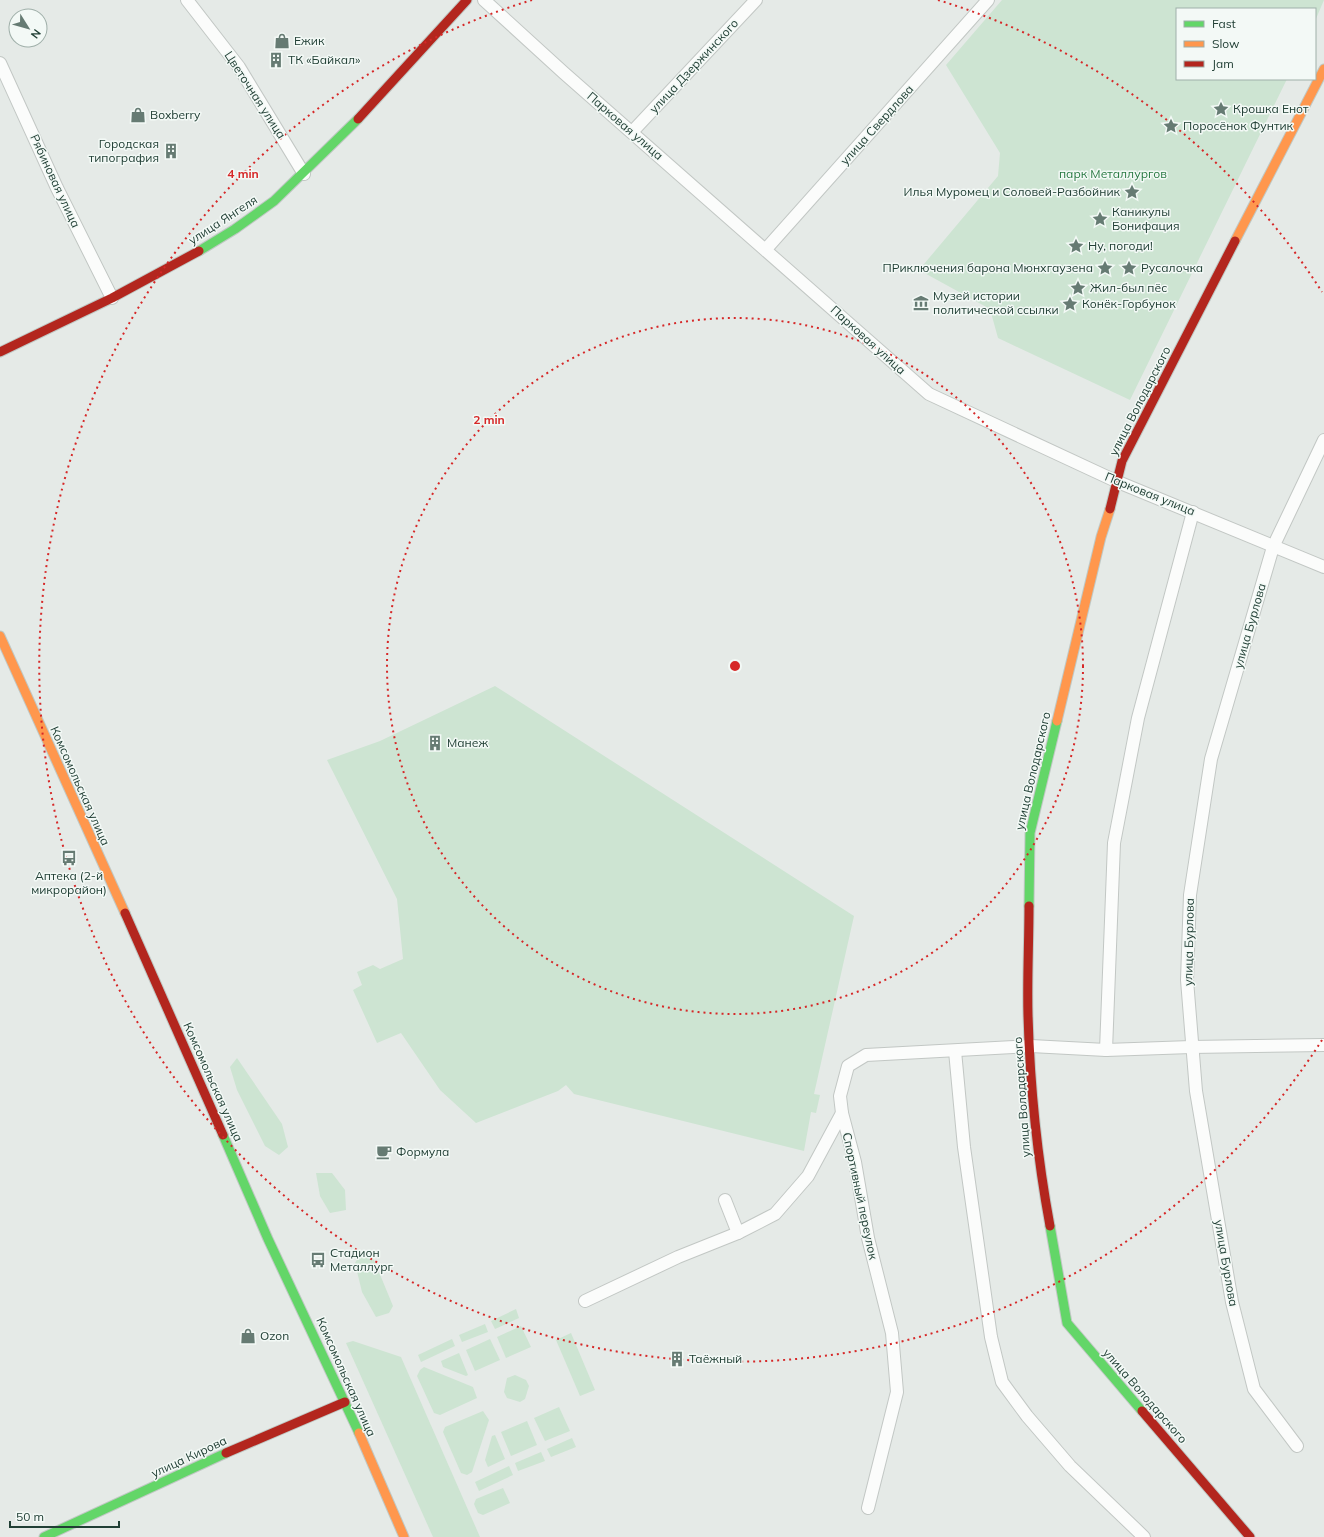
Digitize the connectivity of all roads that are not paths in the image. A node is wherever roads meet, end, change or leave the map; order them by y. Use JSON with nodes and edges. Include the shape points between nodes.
{"nodes":[{"id":1,"x":187,"y":0,"type":"edge"},
{"id":2,"x":467,"y":0,"type":"edge"},
{"id":3,"x":484,"y":0,"type":"edge"},
{"id":4,"x":756,"y":0,"type":"edge"},
{"id":5,"x":988,"y":0,"type":"edge"},
{"id":6,"x":0,"y":64,"type":"edge"},
{"id":7,"x":1324,"y":69,"type":"edge"},
{"id":8,"x":632,"y":132,"type":"junction"},
{"id":9,"x":304,"y":174,"type":"junction"},
{"id":10,"x":766,"y":249,"type":"junction"},
{"id":11,"x":112,"y":298,"type":"junction"},
{"id":12,"x":0,"y":352,"type":"edge"},
{"id":13,"x":1324,"y":440,"type":"edge"},
{"id":14,"x":1118,"y":482,"type":"junction"},
{"id":15,"x":1194,"y":512,"type":"junction"},
{"id":16,"x":1273,"y":547,"type":"junction"},
{"id":17,"x":1324,"y":567,"type":"edge"},
{"id":18,"x":0,"y":636,"type":"edge"},
{"id":19,"x":1324,"y":1045,"type":"edge"},
{"id":20,"x":1031,"y":1046,"type":"junction"},
{"id":21,"x":1192,"y":1047,"type":"junction"},
{"id":22,"x":1106,"y":1050,"type":"junction"},
{"id":23,"x":955,"y":1051,"type":"junction"},
{"id":24,"x":842,"y":1113,"type":"junction"},
{"id":25,"x":725,"y":1200,"type":"dead end"},
{"id":26,"x":738,"y":1233,"type":"junction"},
{"id":27,"x":585,"y":1301,"type":"dead end"},
{"id":28,"x":345,"y":1402,"type":"junction"},
{"id":29,"x":1297,"y":1446,"type":"dead end"},
{"id":30,"x":868,"y":1508,"type":"dead end"},
{"id":31,"x":44,"y":1537,"type":"edge"},
{"id":32,"x":404,"y":1537,"type":"edge"},
{"id":33,"x":1144,"y":1537,"type":"edge"},
{"id":34,"x":1250,"y":1537,"type":"edge"}],
"edges":[{"from":1,"to":9,"type":"street","name":"Цветочная улица","via":[[239,67]]},
{"from":2,"to":9,"type":"street","name":"улица Янгеля"},
{"from":3,"to":8,"type":"street","name":"Парковая улица"},
{"from":4,"to":8,"type":"street","name":"улица Дзержинского"},
{"from":5,"to":10,"type":"street","name":"улица Свердлова"},
{"from":6,"to":11,"type":"street","name":"Рябиновая улица","via":[[57,188]]},
{"from":7,"to":14,"type":"street","name":"улица Володарского","via":[[1122,461]]},
{"from":8,"to":10,"type":"street","name":"Парковая улица"},
{"from":9,"to":11,"type":"street","name":"улица Янгеля","via":[[274,201],[235,229]]},
{"from":10,"to":14,"type":"street","name":"Парковая улица","via":[[929,394]]},
{"from":11,"to":12,"type":"street","name":"улица Янгеля"},
{"from":13,"to":16,"type":"street","name":"улица Бурлова"},
{"from":14,"to":15,"type":"street","name":"Парковая улица"},
{"from":14,"to":20,"type":"street","name":"улица Володарского","via":[[1101,537],[1030,833],[1028,1014]]},
{"from":15,"to":16,"type":"street","name":"Парковая улица"},
{"from":15,"to":22,"type":"street","via":[[1138,718],[1114,843]]},
{"from":16,"to":17,"type":"street","name":"Парковая улица"},
{"from":16,"to":21,"type":"street","name":"улица Бурлова","via":[[1211,759],[1190,895],[1187,980]]},
{"from":18,"to":28,"type":"street","name":"Комсомольская улица","via":[[189,1055],[268,1239]]},
{"from":19,"to":21,"type":"street","name":"Спортивный переулок"},
{"from":20,"to":22,"type":"street","name":"Спортивный переулок"},
{"from":20,"to":23,"type":"street","name":"Спортивный переулок"},
{"from":20,"to":34,"type":"street","name":"улица Володарского","via":[[1032,1094],[1040,1174],[1067,1323]]},
{"from":21,"to":22,"type":"street","name":"Спортивный переулок"},
{"from":21,"to":29,"type":"street","name":"улица Бурлова","via":[[1196,1092],[1232,1302],[1252,1382],[1254,1389]]},
{"from":23,"to":24,"type":"street","name":"Спортивный переулок","via":[[866,1055],[848,1066],[840,1096]]},
{"from":23,"to":33,"type":"street","via":[[964,1147],[991,1337],[1002,1382],[1070,1466]]},
{"from":24,"to":26,"type":"street","via":[[808,1176],[775,1214]]},
{"from":24,"to":30,"type":"street","name":"Спортивный переулок","via":[[855,1162],[868,1238],[892,1333],[897,1392]]},
{"from":25,"to":26,"type":"street"},
{"from":26,"to":27,"type":"street","via":[[678,1257]]},
{"from":28,"to":31,"type":"street","name":"улица Кирова","via":[[255,1440]]},
{"from":28,"to":32,"type":"street","name":"Комсомольская улица"}]}
